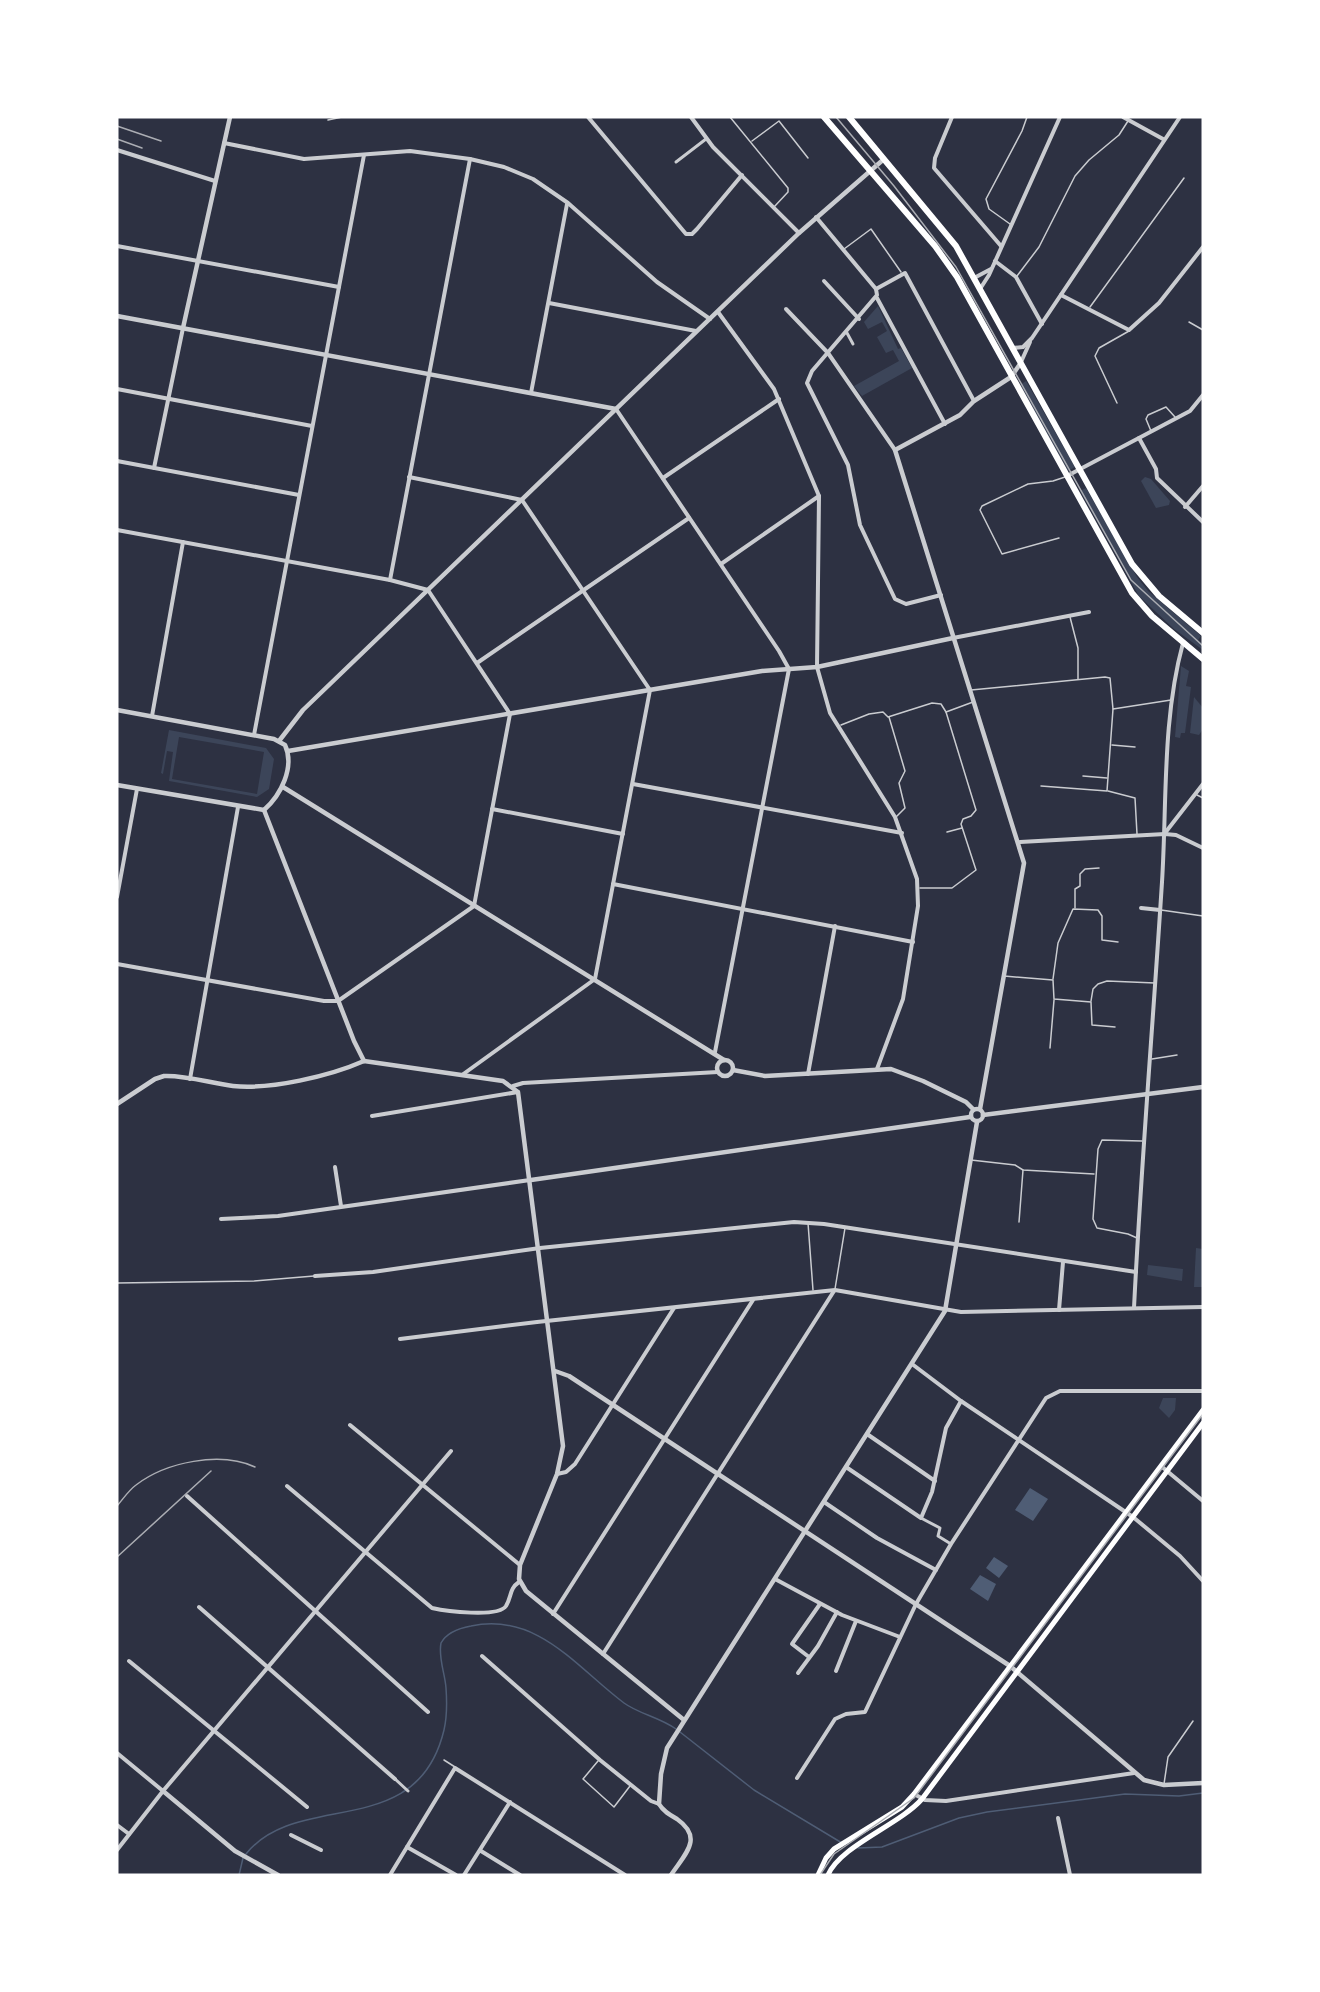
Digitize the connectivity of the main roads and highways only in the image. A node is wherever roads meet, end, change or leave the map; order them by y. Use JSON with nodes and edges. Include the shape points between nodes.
{"nodes":[{"id":1,"x":824,"y":117,"type":"edge"},
{"id":2,"x":849,"y":117,"type":"edge"},
{"id":3,"x":1203,"y":633,"type":"edge"},
{"id":4,"x":1203,"y":659,"type":"edge"},
{"id":5,"x":1203,"y":1410,"type":"edge"},
{"id":6,"x":1203,"y":1423,"type":"edge"},
{"id":7,"x":818,"y":1875,"type":"edge"},
{"id":8,"x":828,"y":1875,"type":"edge"}],
"edges":[{"from":1,"to":4,"type":"main road","via":[[957,277],[1132,592],[1152,616]]},
{"from":2,"to":3,"type":"main road","via":[[942,228],[974,278],[1137,572]]},
{"from":5,"to":7,"type":"main road","via":[[914,1794],[902,1807],[831,1852]]},
{"from":6,"to":8,"type":"main road","via":[[922,1799],[907,1814],[840,1858]]}]}
